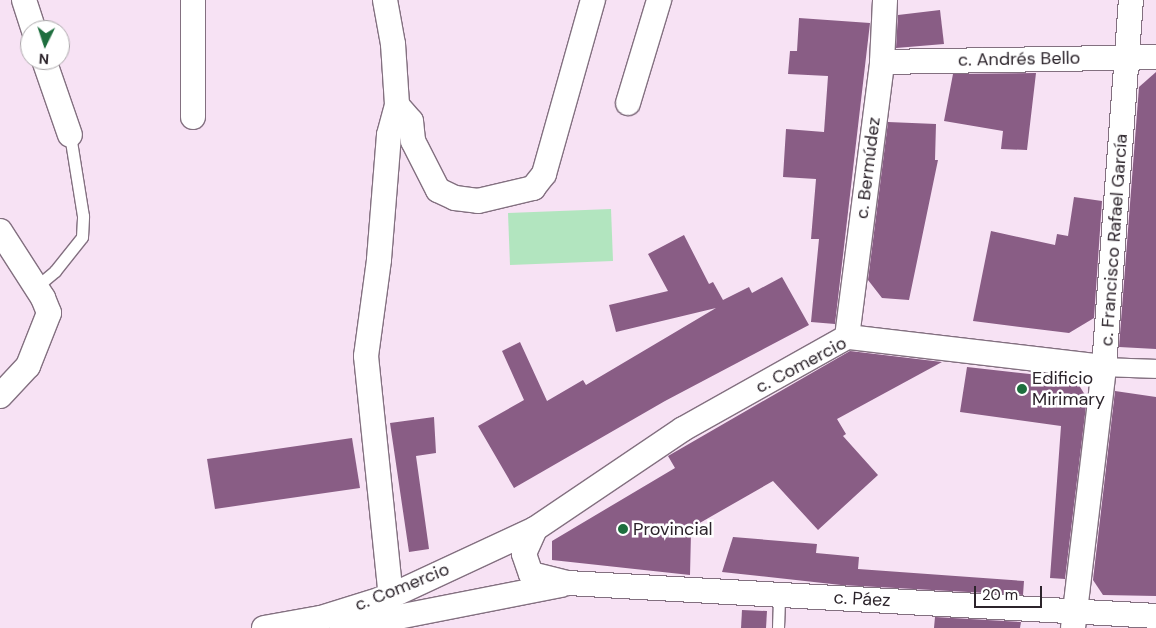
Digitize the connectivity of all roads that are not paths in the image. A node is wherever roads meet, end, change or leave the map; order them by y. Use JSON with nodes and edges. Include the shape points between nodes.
{"nodes":[{"id":1,"x":24,"y":0,"type":"edge"},
{"id":2,"x":193,"y":0,"type":"edge"},
{"id":3,"x":384,"y":0,"type":"edge"},
{"id":4,"x":594,"y":0,"type":"edge"},
{"id":5,"x":659,"y":0,"type":"edge"},
{"id":6,"x":885,"y":0,"type":"edge"},
{"id":7,"x":1131,"y":0,"type":"edge"},
{"id":8,"x":31,"y":20,"type":"edge"},
{"id":9,"x":1128,"y":57,"type":"junction"},
{"id":10,"x":1156,"y":57,"type":"edge"},
{"id":11,"x":882,"y":62,"type":"junction"},
{"id":12,"x":47,"y":70,"type":"edge"},
{"id":13,"x":628,"y":103,"type":"dead end"},
{"id":14,"x":397,"y":106,"type":"junction"},
{"id":15,"x":193,"y":117,"type":"dead end"},
{"id":16,"x":70,"y":136,"type":"joint"},
{"id":17,"x":0,"y":231,"type":"edge"},
{"id":18,"x":36,"y":287,"type":"junction"},
{"id":19,"x":847,"y":337,"type":"junction"},
{"id":20,"x":1104,"y":367,"type":"junction"},
{"id":21,"x":1156,"y":369,"type":"edge"},
{"id":22,"x":0,"y":396,"type":"edge"},
{"id":23,"x":535,"y":529,"type":"junction"},
{"id":24,"x":568,"y":583,"type":"junction"},
{"id":25,"x":779,"y":595,"type":"junction"},
{"id":26,"x":391,"y":596,"type":"junction"},
{"id":27,"x":1156,"y":616,"type":"edge"},
{"id":28,"x":1074,"y":619,"type":"edge"},
{"id":29,"x":264,"y":628,"type":"edge"},
{"id":30,"x":342,"y":628,"type":"edge"},
{"id":31,"x":778,"y":628,"type":"edge"}],
"edges":[{"from":1,"to":8,"type":"street"},
{"from":2,"to":15,"type":"street"},
{"from":3,"to":14,"type":"street","via":[[393,44]]},
{"from":4,"to":14,"type":"street","via":[[544,174],[532,188],[478,201],[455,198],[438,190],[413,140],[411,121]]},
{"from":5,"to":13,"type":"street"},
{"from":6,"to":11,"type":"street","name":"c. Bermúdez"},
{"from":7,"to":9,"type":"street","name":"c. Francisco Rafael García"},
{"from":9,"to":10,"type":"street","name":"c. Andrés Bello"},
{"from":9,"to":11,"type":"street","name":"c. Andrés Bello"},
{"from":9,"to":20,"type":"street","name":"c. Francisco Rafael García"},
{"from":11,"to":19,"type":"street","name":"c. Bermúdez"},
{"from":12,"to":16,"type":"street"},
{"from":14,"to":26,"type":"street","via":[[390,135],[379,260],[366,356]]},
{"from":16,"to":18,"type":"lane","via":[[83,216],[82,236],[55,271]]},
{"from":17,"to":18,"type":"street"},
{"from":18,"to":22,"type":"street","via":[[49,313],[28,366]]},
{"from":19,"to":20,"type":"street","name":"c. Comercio"},
{"from":19,"to":23,"type":"street","name":"c. Comercio","via":[[683,429]]},
{"from":20,"to":21,"type":"street"},
{"from":20,"to":28,"type":"street","name":"c. Francisco Rafael García"},
{"from":23,"to":24,"type":"street","via":[[524,554],[531,574]]},
{"from":23,"to":26,"type":"street","name":"c. Comercio"},
{"from":24,"to":25,"type":"street","name":"c. Páez"},
{"from":24,"to":30,"type":"street"},
{"from":25,"to":28,"type":"street","name":"c. Páez"},
{"from":25,"to":31,"type":"lane"},
{"from":26,"to":29,"type":"street","name":"c. Comercio","via":[[321,618]]},
{"from":27,"to":28,"type":"street","name":"c. Páez"}]}
